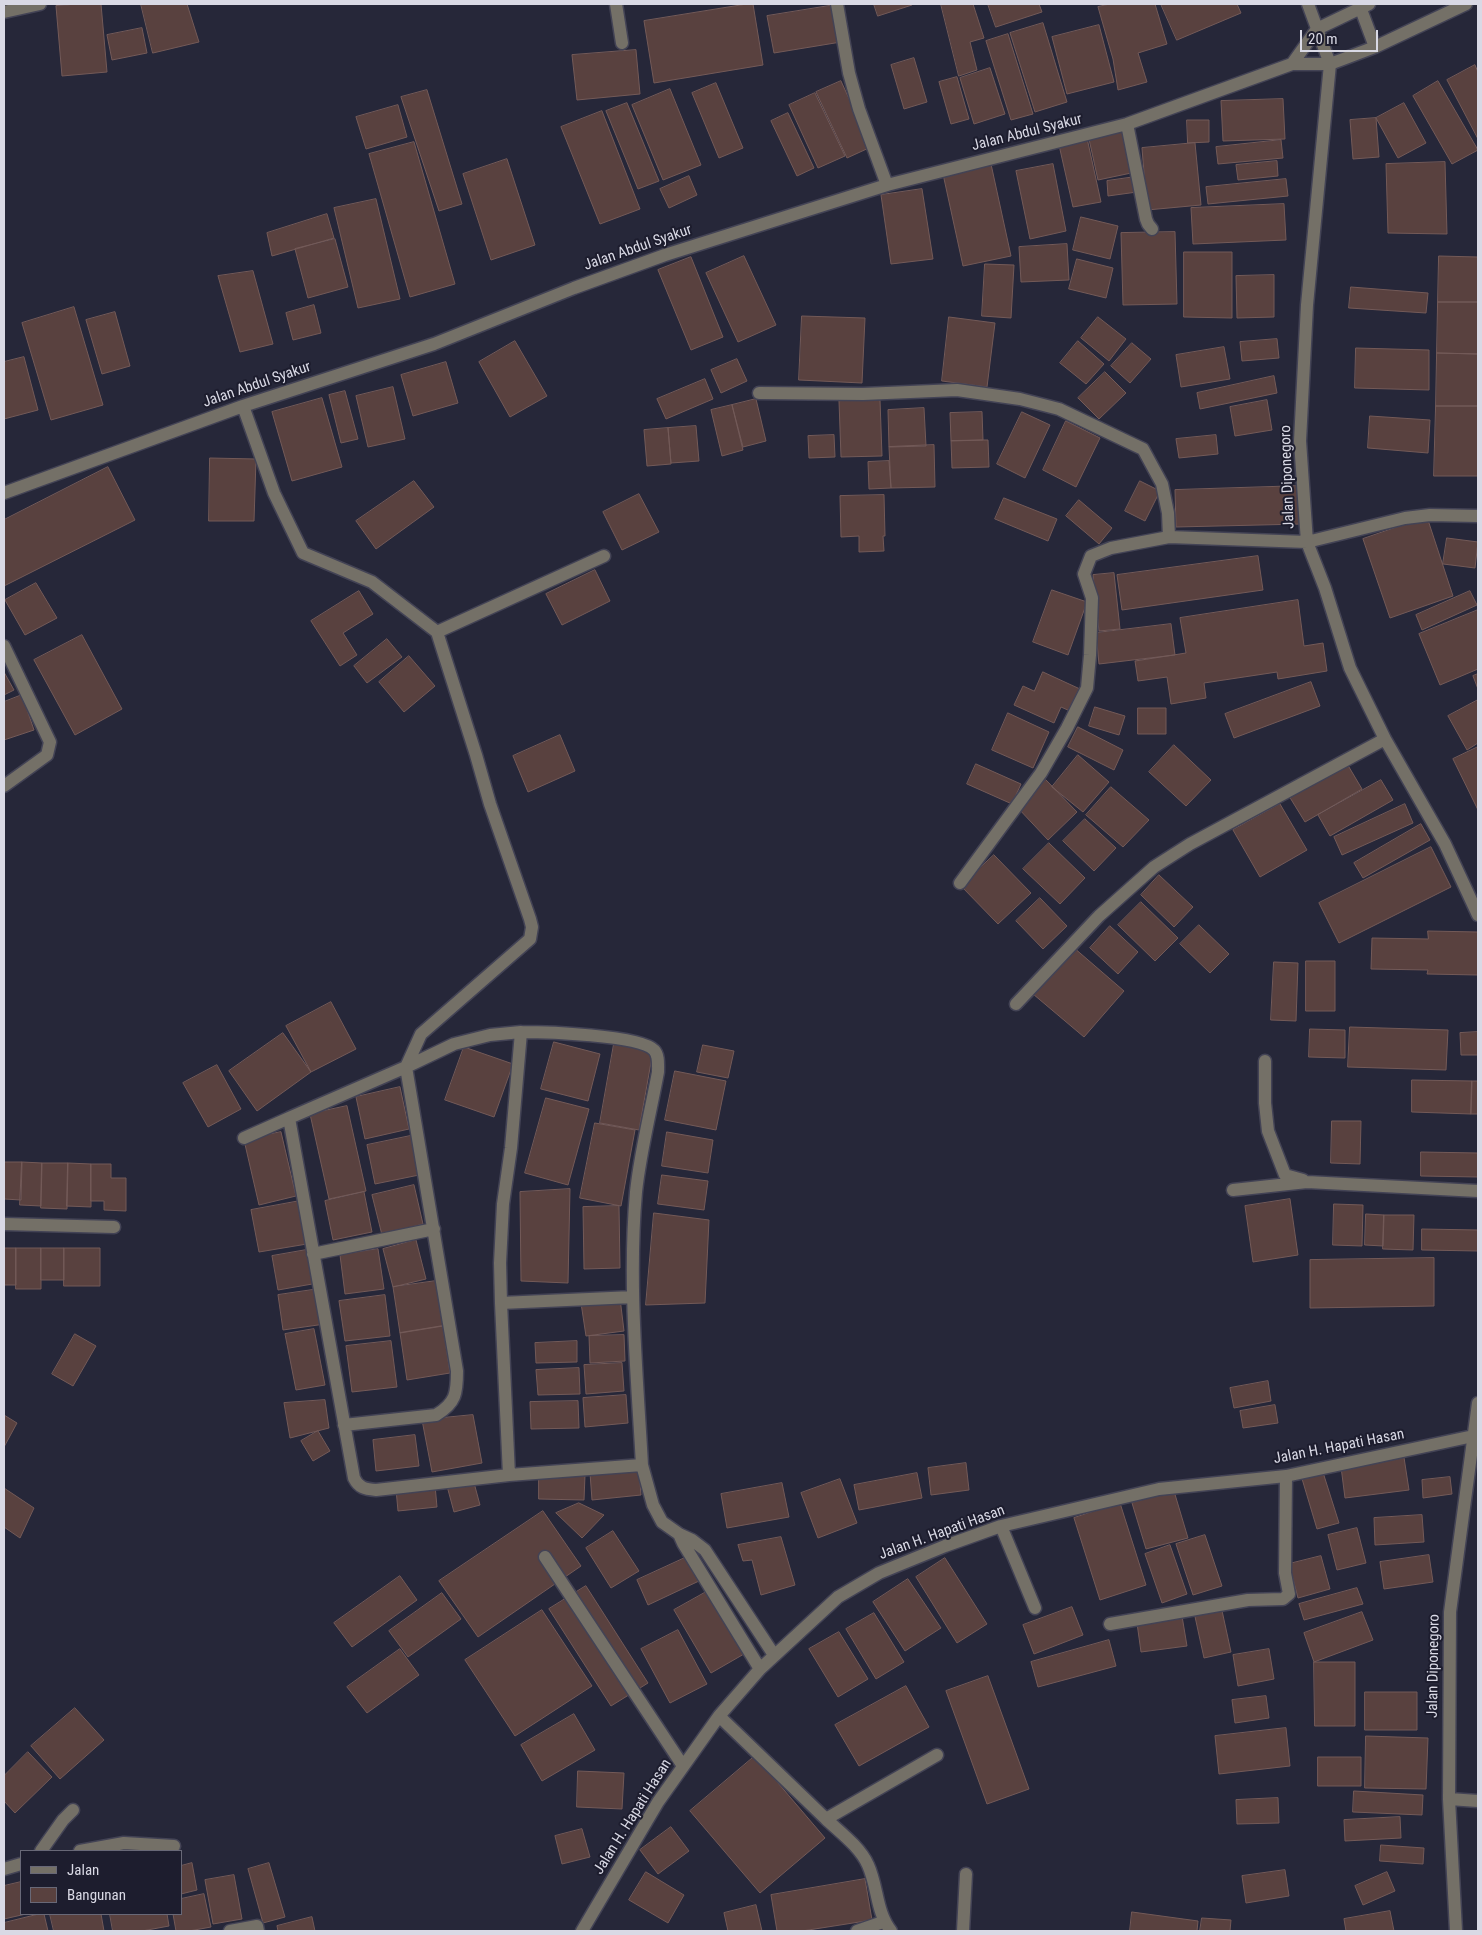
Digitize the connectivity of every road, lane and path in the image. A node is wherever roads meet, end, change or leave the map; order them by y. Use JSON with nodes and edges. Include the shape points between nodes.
{"nodes":[{"id":1,"x":40,"y":4,"type":"edge"},
{"id":2,"x":616,"y":4,"type":"edge"},
{"id":3,"x":837,"y":4,"type":"edge"},
{"id":4,"x":1308,"y":4,"type":"edge"},
{"id":5,"x":1466,"y":4,"type":"edge"},
{"id":6,"x":1363,"y":5,"type":"edge"},
{"id":7,"x":4,"y":12,"type":"edge"},
{"id":8,"x":1317,"y":29,"type":"junction"},
{"id":9,"x":622,"y":43,"type":"dead end"},
{"id":10,"x":1375,"y":47,"type":"junction"},
{"id":11,"x":1292,"y":64,"type":"junction"},
{"id":12,"x":1330,"y":64,"type":"junction"},
{"id":13,"x":1127,"y":124,"type":"junction"},
{"id":14,"x":887,"y":185,"type":"junction"},
{"id":15,"x":1152,"y":229,"type":"dead end"},
{"id":16,"x":759,"y":393,"type":"dead end"},
{"id":17,"x":243,"y":406,"type":"junction"},
{"id":18,"x":4,"y":494,"type":"edge"},
{"id":19,"x":1478,"y":516,"type":"edge"},
{"id":20,"x":1169,"y":537,"type":"junction"},
{"id":21,"x":1306,"y":542,"type":"junction"},
{"id":22,"x":604,"y":556,"type":"dead end"},
{"id":23,"x":437,"y":632,"type":"junction"},
{"id":24,"x":4,"y":646,"type":"edge"},
{"id":25,"x":1385,"y":739,"type":"junction"},
{"id":26,"x":4,"y":786,"type":"edge"},
{"id":27,"x":960,"y":883,"type":"dead end"},
{"id":28,"x":1478,"y":915,"type":"edge"},
{"id":29,"x":1016,"y":1004,"type":"dead end"},
{"id":30,"x":521,"y":1032,"type":"junction"},
{"id":31,"x":1266,"y":1061,"type":"dead end"},
{"id":32,"x":406,"y":1066,"type":"junction"},
{"id":33,"x":289,"y":1118,"type":"junction"},
{"id":34,"x":244,"y":1138,"type":"dead end"},
{"id":35,"x":1307,"y":1182,"type":"junction"},
{"id":36,"x":1233,"y":1190,"type":"dead end"},
{"id":37,"x":1478,"y":1192,"type":"edge"},
{"id":38,"x":4,"y":1224,"type":"edge"},
{"id":39,"x":114,"y":1227,"type":"dead end"},
{"id":40,"x":434,"y":1229,"type":"junction"},
{"id":41,"x":314,"y":1254,"type":"junction"},
{"id":42,"x":634,"y":1297,"type":"junction"},
{"id":43,"x":501,"y":1304,"type":"junction"},
{"id":44,"x":1478,"y":1403,"type":"edge"},
{"id":45,"x":344,"y":1425,"type":"junction"},
{"id":46,"x":1476,"y":1436,"type":"edge"},
{"id":47,"x":642,"y":1465,"type":"junction"},
{"id":48,"x":508,"y":1475,"type":"junction"},
{"id":49,"x":1286,"y":1476,"type":"junction"},
{"id":50,"x":1002,"y":1526,"type":"junction"},
{"id":51,"x":679,"y":1534,"type":"junction"},
{"id":52,"x":545,"y":1558,"type":"dead end"},
{"id":53,"x":1035,"y":1608,"type":"dead end"},
{"id":54,"x":1110,"y":1624,"type":"dead end"},
{"id":55,"x":774,"y":1655,"type":"junction"},
{"id":56,"x":760,"y":1669,"type":"junction"},
{"id":57,"x":719,"y":1716,"type":"junction"},
{"id":58,"x":937,"y":1755,"type":"dead end"},
{"id":59,"x":683,"y":1766,"type":"junction"},
{"id":60,"x":1449,"y":1799,"type":"junction"},
{"id":61,"x":1478,"y":1801,"type":"edge"},
{"id":62,"x":72,"y":1810,"type":"dead end"},
{"id":63,"x":826,"y":1819,"type":"junction"},
{"id":64,"x":174,"y":1846,"type":"dead end"},
{"id":65,"x":42,"y":1850,"type":"edge"},
{"id":66,"x":86,"y":1850,"type":"edge"},
{"id":67,"x":20,"y":1864,"type":"edge"},
{"id":68,"x":4,"y":1869,"type":"edge"},
{"id":69,"x":966,"y":1874,"type":"dead end"},
{"id":70,"x":887,"y":1926,"type":"edge"},
{"id":71,"x":230,"y":1931,"type":"edge"},
{"id":72,"x":258,"y":1931,"type":"edge"},
{"id":73,"x":582,"y":1931,"type":"edge"},
{"id":74,"x":857,"y":1931,"type":"edge"},
{"id":75,"x":963,"y":1931,"type":"edge"},
{"id":76,"x":1456,"y":1931,"type":"edge"}],
"edges":[{"from":1,"to":7,"type":"street"},
{"from":2,"to":9,"type":"street"},
{"from":3,"to":14,"type":"street","via":[[849,73]]},
{"from":4,"to":8,"type":"street","name":"Jalan Diponegoro"},
{"from":5,"to":10,"type":"street","name":"Jalan Abdul Syakur"},
{"from":6,"to":8,"type":"street"},
{"from":6,"to":10,"type":"street"},
{"from":8,"to":11,"type":"street"},
{"from":8,"to":12,"type":"street","name":"Jalan Diponegoro"},
{"from":10,"to":12,"type":"street","name":"Jalan Abdul Syakur"},
{"from":11,"to":12,"type":"street","name":"Jalan Abdul Syakur"},
{"from":11,"to":13,"type":"street","name":"Jalan Abdul Syakur"},
{"from":12,"to":21,"type":"street","name":"Jalan Diponegoro","via":[[1307,305],[1300,442]]},
{"from":13,"to":14,"type":"street","name":"Jalan Abdul Syakur"},
{"from":13,"to":15,"type":"street","via":[[1146,219]]},
{"from":14,"to":17,"type":"street","name":"Jalan Abdul Syakur","via":[[665,255],[434,344]]},
{"from":16,"to":20,"type":"street","via":[[863,394],[957,390],[1020,399],[1059,409],[1143,449],[1162,484]]},
{"from":17,"to":18,"type":"street","name":"Jalan Abdul Syakur"},
{"from":17,"to":23,"type":"street","via":[[274,493],[303,553],[372,582]]},
{"from":19,"to":21,"type":"street","via":[[1405,518]]},
{"from":20,"to":21,"type":"street"},
{"from":20,"to":27,"type":"street","via":[[1110,548],[1091,556],[1084,574],[1092,598],[1087,688],[1041,773]]},
{"from":21,"to":25,"type":"street","name":"Jalan Diponegoro","via":[[1325,588],[1350,668]]},
{"from":22,"to":23,"type":"street"},
{"from":23,"to":32,"type":"street","via":[[490,804],[530,919],[531,934],[530,939],[421,1034]]},
{"from":24,"to":26,"type":"street","via":[[50,742],[47,755]]},
{"from":25,"to":28,"type":"street","name":"Jalan Diponegoro","via":[[1445,844]]},
{"from":25,"to":29,"type":"street","via":[[1154,866],[1099,916]]},
{"from":30,"to":32,"type":"street","via":[[490,1035],[454,1044]]},
{"from":30,"to":42,"type":"street","via":[[557,1032],[636,1042],[656,1052],[658,1072],[636,1190]]},
{"from":30,"to":43,"type":"street","via":[[511,1148],[502,1204]]},
{"from":31,"to":35,"type":"street","via":[[1268,1131],[1285,1175]]},
{"from":32,"to":33,"type":"street"},
{"from":32,"to":40,"type":"street"},
{"from":33,"to":34,"type":"street"},
{"from":33,"to":41,"type":"street"},
{"from":35,"to":36,"type":"street"},
{"from":35,"to":37,"type":"street"},
{"from":38,"to":39,"type":"street"},
{"from":40,"to":41,"type":"street"},
{"from":40,"to":45,"type":"street","via":[[457,1371],[457,1388],[452,1401],[436,1414]]},
{"from":41,"to":45,"type":"street"},
{"from":42,"to":43,"type":"street"},
{"from":42,"to":47,"type":"street"},
{"from":43,"to":48,"type":"street"},
{"from":44,"to":46,"type":"street","name":"Jalan Diponegoro"},
{"from":45,"to":48,"type":"street","via":[[354,1478],[362,1488],[376,1490]]},
{"from":46,"to":49,"type":"street","name":"Jalan H. Hapati Hasan"},
{"from":46,"to":60,"type":"street","name":"Jalan Diponegoro","via":[[1450,1612]]},
{"from":47,"to":48,"type":"street"},
{"from":47,"to":51,"type":"street","via":[[653,1505],[662,1522]]},
{"from":49,"to":50,"type":"street","name":"Jalan H. Hapati Hasan","via":[[1159,1489]]},
{"from":49,"to":54,"type":"street","via":[[1285,1573],[1289,1594],[1282,1599],[1248,1600]]},
{"from":50,"to":53,"type":"street"},
{"from":50,"to":55,"type":"street","name":"Jalan H. Hapati Hasan","via":[[879,1573],[838,1597]]},
{"from":51,"to":55,"type":"street","via":[[704,1550]]},
{"from":51,"to":56,"type":"street"},
{"from":52,"to":59,"type":"street"},
{"from":55,"to":56,"type":"street","name":"Jalan H. Hapati Hasan"},
{"from":56,"to":57,"type":"street","name":"Jalan H. Hapati Hasan"},
{"from":57,"to":59,"type":"street","name":"Jalan H. Hapati Hasan"},
{"from":57,"to":63,"type":"street"},
{"from":58,"to":63,"type":"street"},
{"from":59,"to":73,"type":"street","name":"Jalan H. Hapati Hasan","via":[[658,1802]]},
{"from":60,"to":61,"type":"street"},
{"from":60,"to":76,"type":"street","name":"Jalan Diponegoro"},
{"from":62,"to":65,"type":"street"},
{"from":63,"to":70,"type":"street","via":[[859,1851],[868,1866]]},
{"from":64,"to":66,"type":"street","via":[[124,1843]]},
{"from":67,"to":68,"type":"street"},
{"from":69,"to":75,"type":"street"},
{"from":70,"to":74,"type":"street"},
{"from":71,"to":72,"type":"street","via":[[256,1926]]}]}
